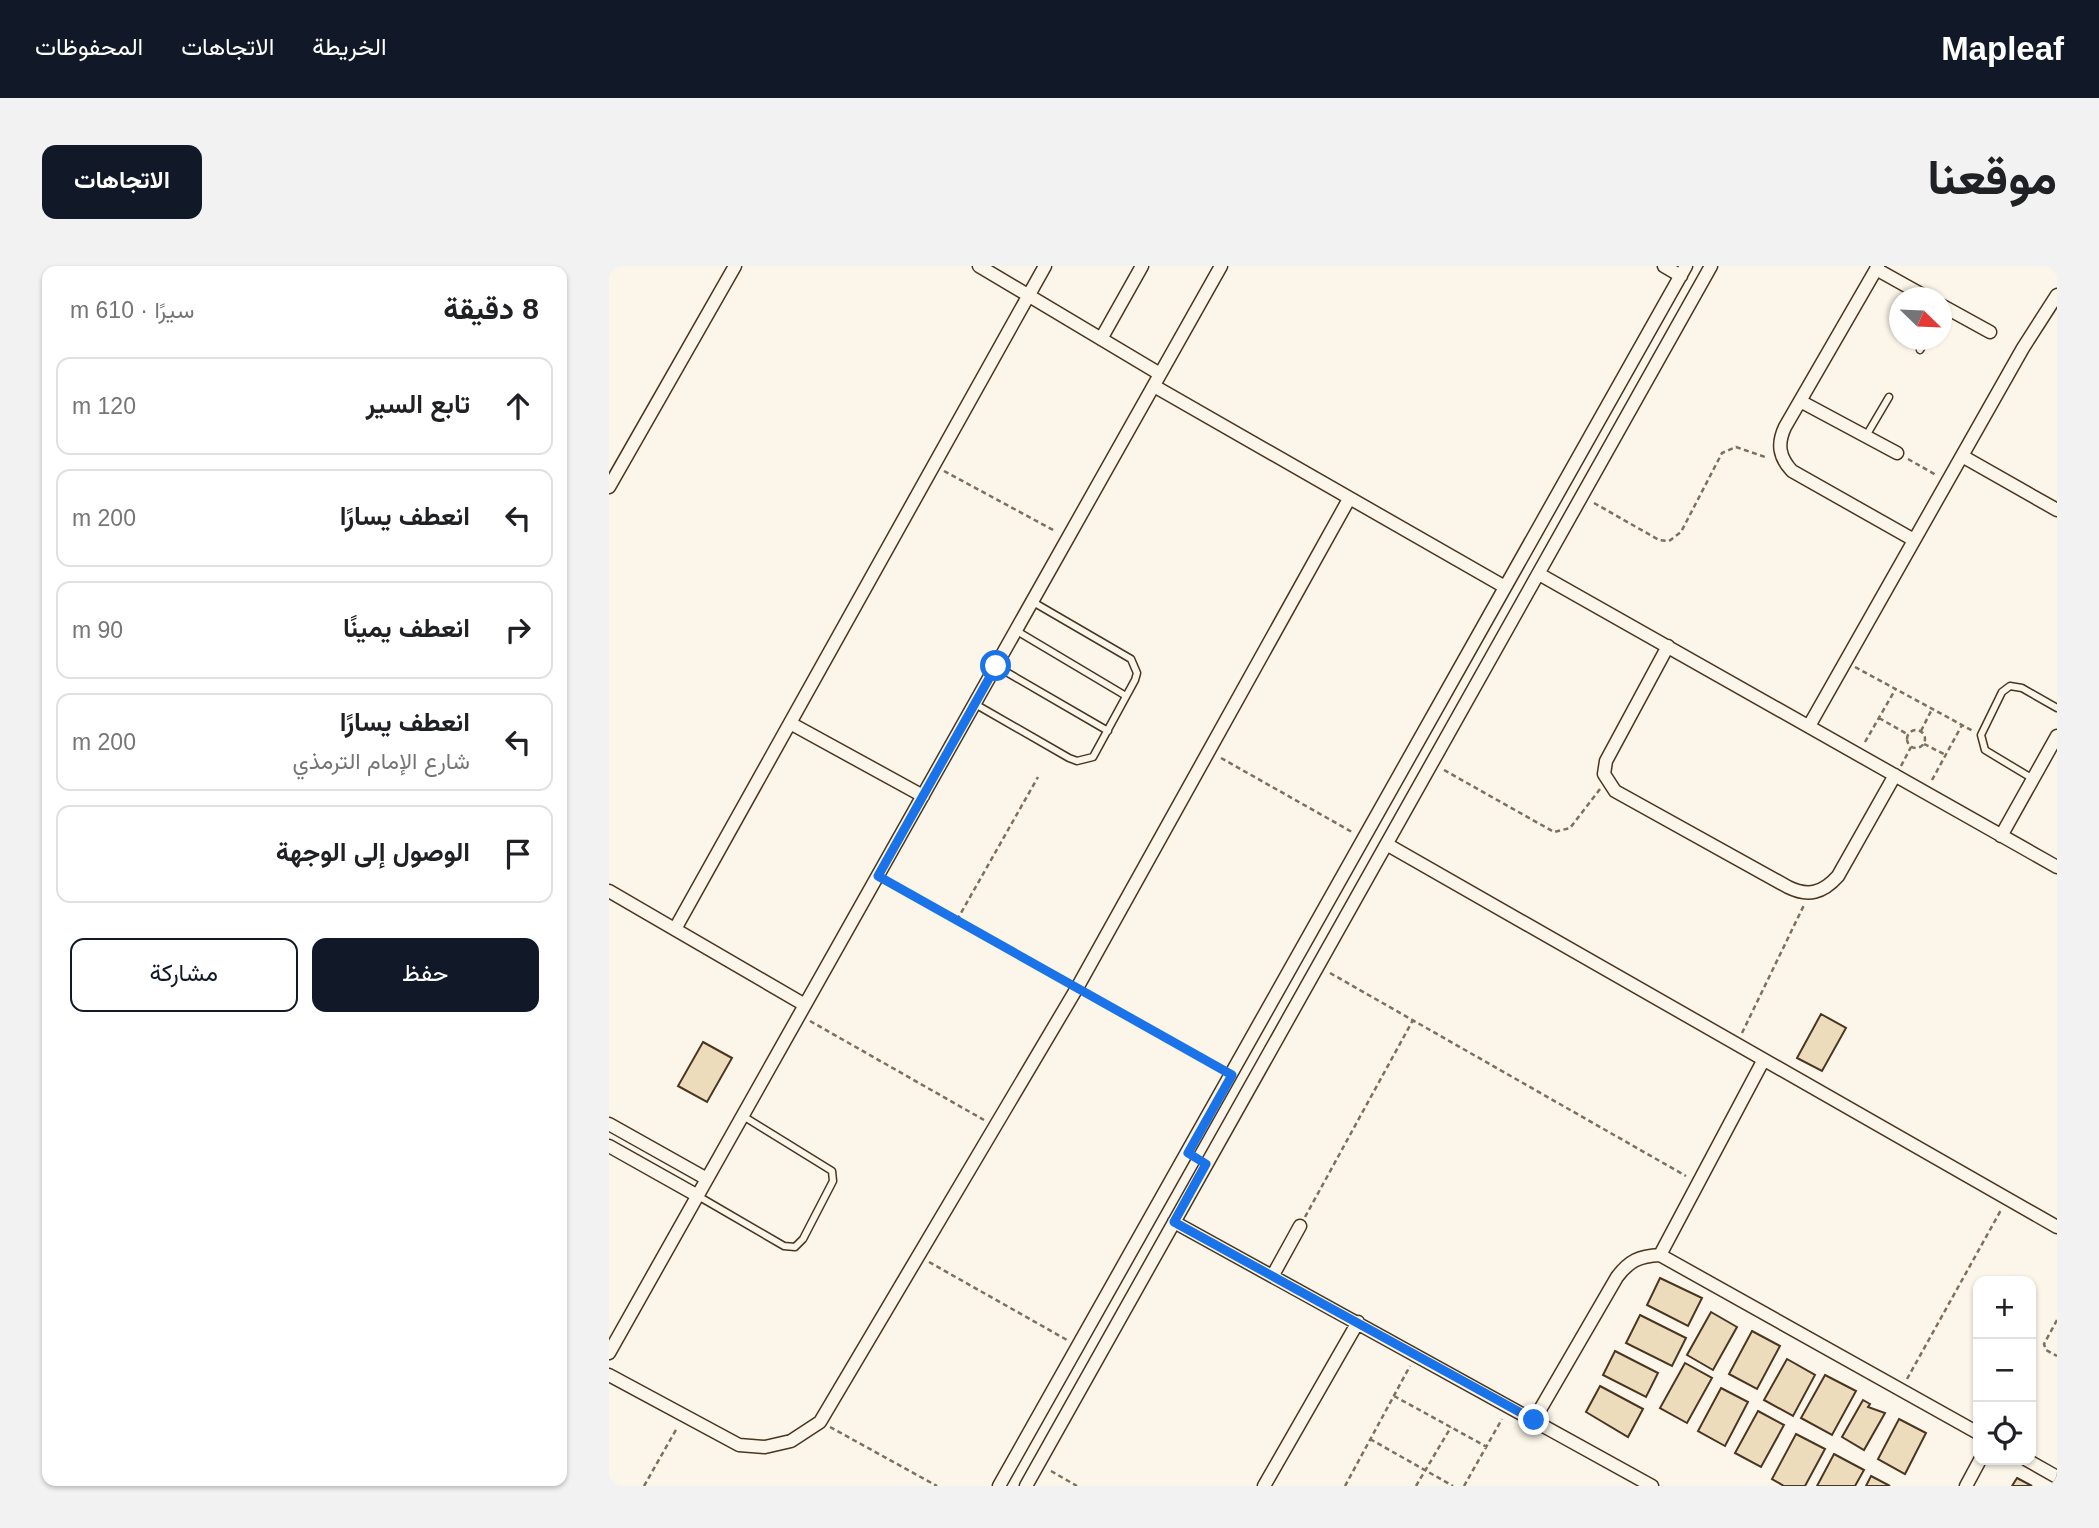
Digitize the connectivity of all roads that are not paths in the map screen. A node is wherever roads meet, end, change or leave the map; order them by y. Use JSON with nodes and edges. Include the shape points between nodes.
{"nodes":[{"id":1,"x":735,"y":266,"type":"edge"},
{"id":2,"x":979,"y":266,"type":"edge"},
{"id":3,"x":1045,"y":266,"type":"edge"},
{"id":4,"x":1142,"y":266,"type":"edge"},
{"id":5,"x":1221,"y":266,"type":"edge"},
{"id":6,"x":1664,"y":266,"type":"edge"},
{"id":7,"x":1711,"y":266,"type":"edge"},
{"id":8,"x":1877,"y":267,"type":"edge"},
{"id":9,"x":1684,"y":271,"type":"edge"},
{"id":10,"x":1910,"y":287,"type":"edge"},
{"id":11,"x":1029,"y":295,"type":"junction"},
{"id":12,"x":2057,"y":295,"type":"edge"},
{"id":13,"x":1952,"y":312,"type":"edge"},
{"id":14,"x":1990,"y":332,"type":"dead end"},
{"id":15,"x":1101,"y":340,"type":"junction"},
{"id":16,"x":1637,"y":353,"type":"junction"},
{"id":17,"x":1656,"y":364,"type":"junction"},
{"id":18,"x":1160,"y":374,"type":"junction"},
{"id":19,"x":1153,"y":386,"type":"junction"},
{"id":20,"x":1889,"y":397,"type":"dead end"},
{"id":21,"x":1800,"y":401,"type":"junction"},
{"id":22,"x":1866,"y":436,"type":"junction"},
{"id":23,"x":1896,"y":453,"type":"road end"},
{"id":24,"x":1962,"y":456,"type":"junction"},
{"id":25,"x":609,"y":487,"type":"edge"},
{"id":26,"x":1349,"y":499,"type":"junction"},
{"id":27,"x":1548,"y":510,"type":"junction"},
{"id":28,"x":2057,"y":510,"type":"edge"},
{"id":29,"x":1568,"y":522,"type":"junction"},
{"id":30,"x":1914,"y":540,"type":"junction"},
{"id":31,"x":1539,"y":574,"type":"junction"},
{"id":32,"x":1505,"y":587,"type":"junction"},
{"id":33,"x":1033,"y":601,"type":"junction"},
{"id":34,"x":1016,"y":631,"type":"junction"},
{"id":35,"x":1668,"y":646,"type":"junction"},
{"id":36,"x":1467,"y":655,"type":"junction"},
{"id":37,"x":996,"y":666,"type":"junction"},
{"id":38,"x":1487,"y":667,"type":"junction"},
{"id":39,"x":1126,"y":696,"type":"junction"},
{"id":40,"x":975,"y":704,"type":"junction"},
{"id":41,"x":2057,"y":708,"type":"edge"},
{"id":42,"x":790,"y":723,"type":"junction"},
{"id":43,"x":1809,"y":726,"type":"junction"},
{"id":44,"x":1108,"y":731,"type":"junction"},
{"id":45,"x":2057,"y":736,"type":"edge"},
{"id":46,"x":1400,"y":775,"type":"junction"},
{"id":47,"x":1895,"y":775,"type":"junction"},
{"id":48,"x":2033,"y":779,"type":"junction"},
{"id":49,"x":1421,"y":786,"type":"junction"},
{"id":50,"x":923,"y":796,"type":"junction"},
{"id":51,"x":2001,"y":836,"type":"junction"},
{"id":52,"x":1388,"y":845,"type":"junction"},
{"id":53,"x":2057,"y":867,"type":"edge"},
{"id":54,"x":609,"y":891,"type":"edge"},
{"id":55,"x":1325,"y":909,"type":"junction"},
{"id":56,"x":1345,"y":921,"type":"junction"},
{"id":57,"x":675,"y":929,"type":"junction"},
{"id":58,"x":802,"y":1010,"type":"junction"},
{"id":59,"x":1763,"y":1061,"type":"junction"},
{"id":60,"x":743,"y":1116,"type":"junction"},
{"id":61,"x":609,"y":1124,"type":"edge"},
{"id":62,"x":609,"y":1146,"type":"edge"},
{"id":63,"x":1188,"y":1153,"type":"junction"},
{"id":64,"x":1206,"y":1164,"type":"junction"},
{"id":65,"x":707,"y":1179,"type":"junction"},
{"id":66,"x":698,"y":1196,"type":"junction"},
{"id":67,"x":1174,"y":1222,"type":"junction"},
{"id":68,"x":1300,"y":1226,"type":"road end"},
{"id":69,"x":2057,"y":1227,"type":"edge"},
{"id":70,"x":1660,"y":1255,"type":"junction"},
{"id":71,"x":1125,"y":1264,"type":"junction"},
{"id":72,"x":1144,"y":1274,"type":"junction"},
{"id":73,"x":1273,"y":1275,"type":"junction"},
{"id":74,"x":1357,"y":1322,"type":"junction"},
{"id":75,"x":609,"y":1353,"type":"edge"},
{"id":76,"x":609,"y":1375,"type":"edge"},
{"id":77,"x":1534,"y":1420,"type":"junction"},
{"id":78,"x":1973,"y":1430,"type":"edge"},
{"id":79,"x":1977,"y":1465,"type":"edge"},
{"id":80,"x":2036,"y":1465,"type":"edge"},
{"id":81,"x":2057,"y":1477,"type":"edge"},
{"id":82,"x":999,"y":1486,"type":"edge"},
{"id":83,"x":1026,"y":1486,"type":"edge"},
{"id":84,"x":1264,"y":1486,"type":"edge"},
{"id":85,"x":1652,"y":1486,"type":"edge"},
{"id":86,"x":1966,"y":1486,"type":"edge"}],
"edges":[{"from":1,"to":25,"type":"street"},
{"from":2,"to":11,"type":"street"},
{"from":3,"to":11,"type":"street"},
{"from":4,"to":15,"type":"street"},
{"from":5,"to":18,"type":"street"},
{"from":6,"to":9,"type":"street"},
{"from":7,"to":17,"type":"street"},
{"from":8,"to":10,"type":"street"},
{"from":8,"to":21,"type":"street"},
{"from":9,"to":16,"type":"street"},
{"from":11,"to":15,"type":"street"},
{"from":11,"to":42,"type":"street"},
{"from":12,"to":24,"type":"street"},
{"from":13,"to":14,"type":"street"},
{"from":15,"to":18,"type":"street"},
{"from":16,"to":17,"type":"street"},
{"from":16,"to":27,"type":"street"},
{"from":17,"to":29,"type":"street"},
{"from":18,"to":19,"type":"street"},
{"from":19,"to":26,"type":"street"},
{"from":19,"to":33,"type":"street"},
{"from":20,"to":22,"type":"lane"},
{"from":21,"to":22,"type":"street"},
{"from":21,"to":30,"type":"street","via":[[1781,436],[1785,464]]},
{"from":22,"to":23,"type":"street"},
{"from":24,"to":28,"type":"street"},
{"from":24,"to":30,"type":"street"},
{"from":26,"to":32,"type":"street"},
{"from":26,"to":76,"type":"street","via":[[1076,988],[820,1422],[791,1441],[765,1447],[739,1445]]},
{"from":27,"to":29,"type":"street"},
{"from":27,"to":32,"type":"street"},
{"from":29,"to":31,"type":"street"},
{"from":30,"to":43,"type":"street"},
{"from":31,"to":35,"type":"street"},
{"from":31,"to":38,"type":"street"},
{"from":32,"to":36,"type":"street"},
{"from":33,"to":34,"type":"street"},
{"from":33,"to":39,"type":"lane","via":[[1131,659],[1137,673]]},
{"from":34,"to":37,"type":"street"},
{"from":34,"to":39,"type":"lane"},
{"from":35,"to":43,"type":"street"},
{"from":35,"to":47,"type":"street","via":[[1607,761],[1606,780],[1615,790],[1798,892],[1809,893],[1838,877]]},
{"from":36,"to":38,"type":"street"},
{"from":36,"to":46,"type":"street"},
{"from":37,"to":40,"type":"street"},
{"from":37,"to":44,"type":"lane"},
{"from":38,"to":49,"type":"street"},
{"from":39,"to":44,"type":"lane"},
{"from":40,"to":44,"type":"lane","via":[[1077,761],[1093,757]]},
{"from":40,"to":50,"type":"street"},
{"from":41,"to":48,"type":"lane","via":[[2010,686],[2002,692],[1981,735],[1985,750]]},
{"from":42,"to":50,"type":"street"},
{"from":42,"to":57,"type":"street"},
{"from":43,"to":47,"type":"street"},
{"from":45,"to":48,"type":"street"},
{"from":46,"to":49,"type":"street"},
{"from":46,"to":55,"type":"street"},
{"from":47,"to":51,"type":"street"},
{"from":48,"to":51,"type":"street"},
{"from":49,"to":52,"type":"street"},
{"from":50,"to":58,"type":"street"},
{"from":51,"to":53,"type":"street"},
{"from":52,"to":56,"type":"street"},
{"from":52,"to":59,"type":"street"},
{"from":54,"to":57,"type":"street"},
{"from":55,"to":56,"type":"street"},
{"from":55,"to":63,"type":"street"},
{"from":56,"to":64,"type":"street"},
{"from":57,"to":58,"type":"street"},
{"from":58,"to":60,"type":"street"},
{"from":59,"to":69,"type":"street"},
{"from":59,"to":70,"type":"street"},
{"from":60,"to":65,"type":"street"},
{"from":60,"to":66,"type":"lane","via":[[832,1171],[833,1181],[803,1239],[795,1247],[784,1246]]},
{"from":61,"to":65,"type":"street"},
{"from":62,"to":66,"type":"street"},
{"from":63,"to":64,"type":"street"},
{"from":63,"to":71,"type":"street"},
{"from":64,"to":67,"type":"street"},
{"from":65,"to":66,"type":"street"},
{"from":66,"to":75,"type":"street"},
{"from":67,"to":72,"type":"street"},
{"from":67,"to":73,"type":"street"},
{"from":68,"to":73,"type":"street"},
{"from":70,"to":77,"type":"street","via":[[1627,1263]]},
{"from":70,"to":78,"type":"street"},
{"from":71,"to":72,"type":"street"},
{"from":71,"to":82,"type":"street"},
{"from":72,"to":83,"type":"street"},
{"from":73,"to":74,"type":"street"},
{"from":74,"to":77,"type":"street"},
{"from":74,"to":84,"type":"street"},
{"from":77,"to":85,"type":"street"},
{"from":79,"to":86,"type":"street"},
{"from":80,"to":81,"type":"street"}]}
